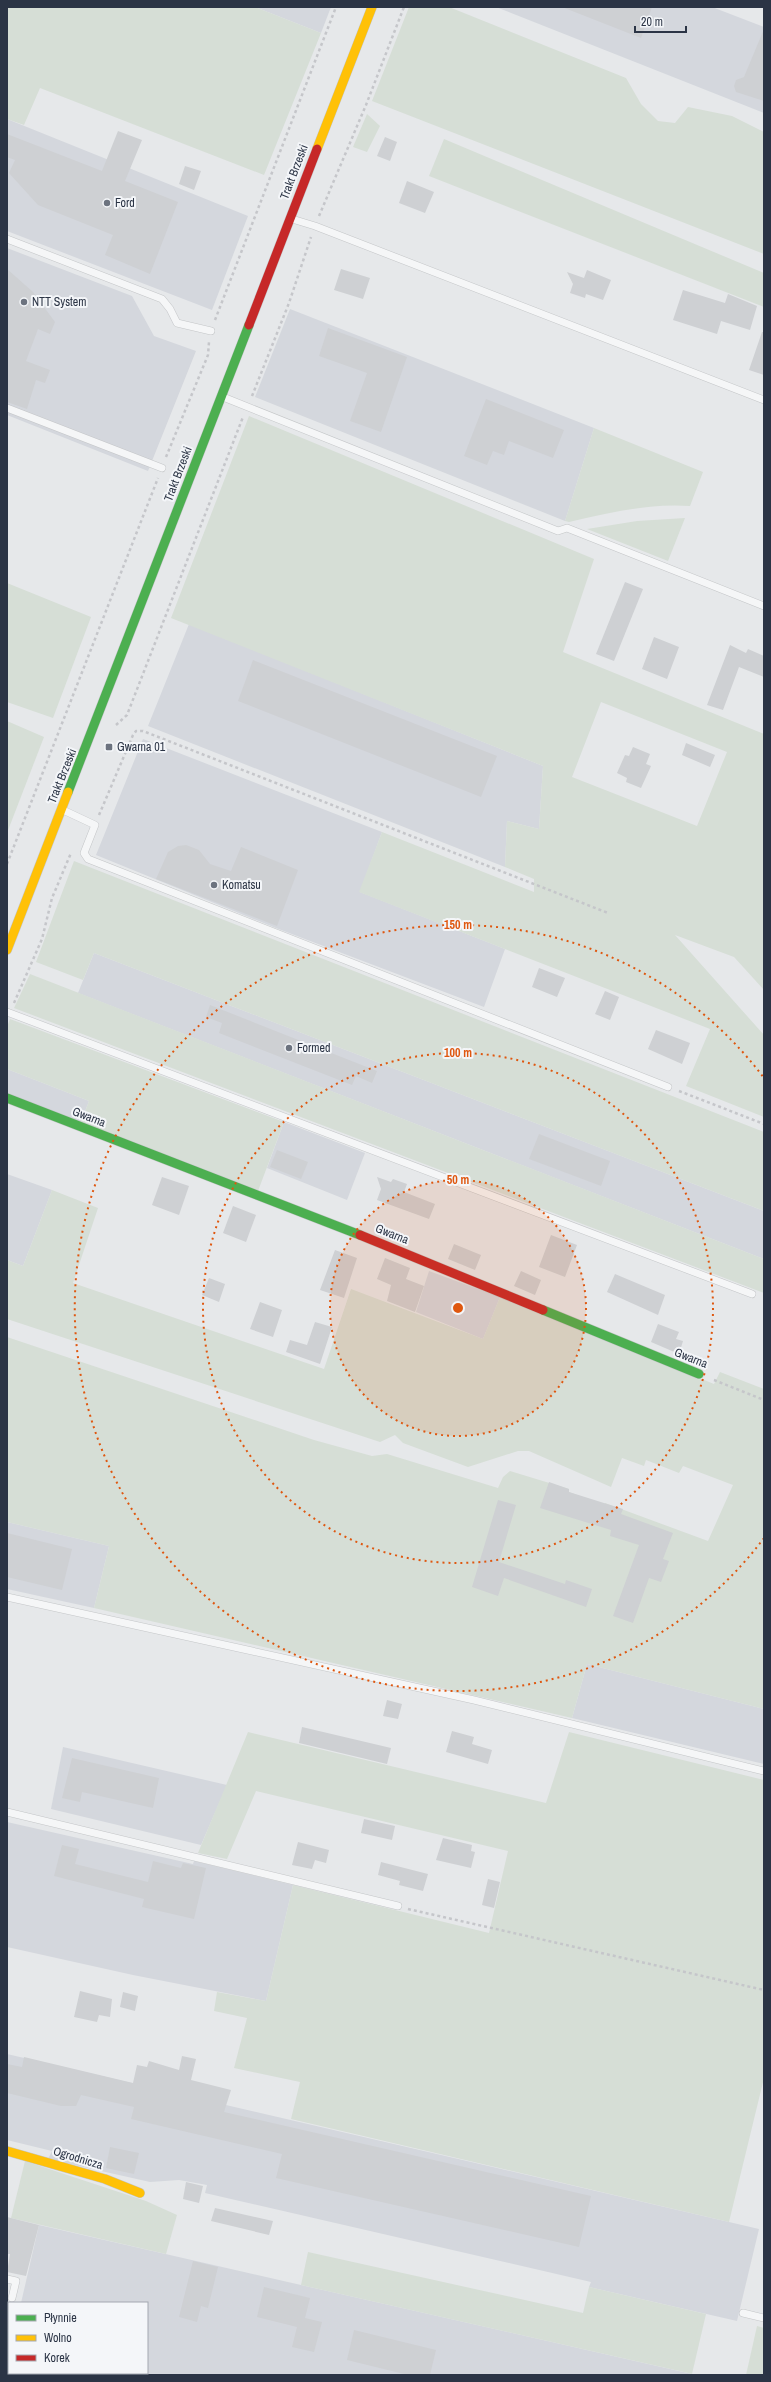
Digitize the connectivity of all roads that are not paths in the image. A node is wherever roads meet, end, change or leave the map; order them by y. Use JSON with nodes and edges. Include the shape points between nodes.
{"nodes":[{"id":1,"x":372,"y":7,"type":"edge"},
{"id":2,"x":289,"y":218,"type":"junction"},
{"id":3,"x":7,"y":239,"type":"edge"},
{"id":4,"x":211,"y":331,"type":"road end"},
{"id":5,"x":220,"y":396,"type":"junction"},
{"id":6,"x":764,"y":400,"type":"edge"},
{"id":7,"x":7,"y":408,"type":"edge"},
{"id":8,"x":162,"y":468,"type":"road end"},
{"id":9,"x":764,"y":606,"type":"edge"},
{"id":10,"x":62,"y":809,"type":"junction"},
{"id":11,"x":7,"y":950,"type":"edge"},
{"id":12,"x":8,"y":1013,"type":"edge"},
{"id":13,"x":668,"y":1087,"type":"road end"},
{"id":14,"x":7,"y":1098,"type":"edge"},
{"id":15,"x":752,"y":1294,"type":"dead end"},
{"id":16,"x":699,"y":1374,"type":"road end"},
{"id":17,"x":7,"y":1597,"type":"edge"},
{"id":18,"x":764,"y":1771,"type":"edge"},
{"id":19,"x":7,"y":1812,"type":"edge"},
{"id":20,"x":398,"y":1906,"type":"road end"},
{"id":21,"x":7,"y":2151,"type":"edge"},
{"id":22,"x":140,"y":2193,"type":"dead end"},
{"id":23,"x":7,"y":2279,"type":"edge"},
{"id":24,"x":12,"y":2298,"type":"dead end"},
{"id":25,"x":742,"y":2313,"type":"dead end"},
{"id":26,"x":764,"y":2318,"type":"edge"}],
"edges":[{"from":1,"to":2,"type":"main road","name":"Trakt Brzeski"},
{"from":2,"to":5,"type":"main road","name":"Trakt Brzeski"},
{"from":2,"to":6,"type":"lane"},
{"from":3,"to":4,"type":"lane","via":[[162,299],[177,324]]},
{"from":5,"to":9,"type":"lane","via":[[558,531],[568,528]]},
{"from":5,"to":10,"type":"main road","name":"Trakt Brzeski"},
{"from":7,"to":8,"type":"lane"},
{"from":10,"to":11,"type":"main road","name":"Trakt Brzeski"},
{"from":10,"to":13,"type":"lane","via":[[95,825],[84,853],[88,859]]},
{"from":12,"to":15,"type":"lane"},
{"from":14,"to":16,"type":"main road","name":"Gwarna","via":[[366,1237]]},
{"from":17,"to":18,"type":"lane","via":[[474,1700]]},
{"from":19,"to":20,"type":"lane"},
{"from":21,"to":22,"type":"main road","name":"Ogrodnicza","via":[[105,2179]]},
{"from":23,"to":24,"type":"lane","via":[[16,2281]]},
{"from":25,"to":26,"type":"lane"}]}
